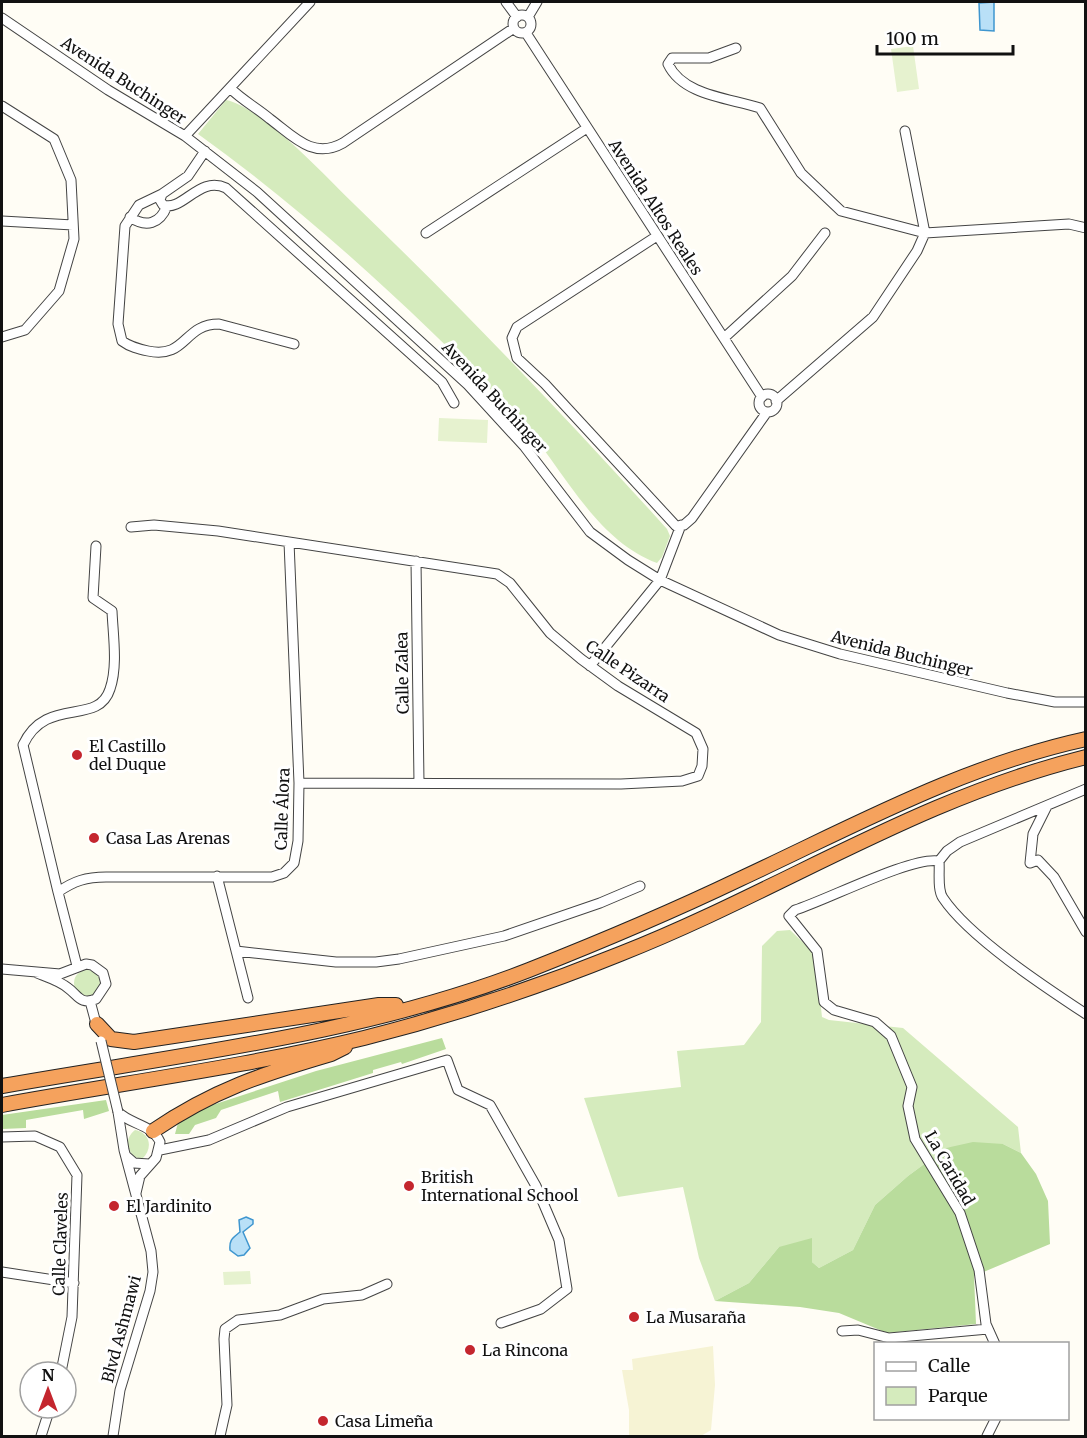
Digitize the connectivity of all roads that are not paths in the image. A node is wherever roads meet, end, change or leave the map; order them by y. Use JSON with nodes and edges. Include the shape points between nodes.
{"nodes":[{"id":1,"x":310,"y":2,"type":"edge"},
{"id":2,"x":507,"y":2,"type":"edge"},
{"id":3,"x":537,"y":2,"type":"edge"},
{"id":4,"x":517,"y":17,"type":"junction"},
{"id":5,"x":528,"y":17,"type":"junction"},
{"id":6,"x":2,"y":18,"type":"edge"},
{"id":7,"x":514,"y":28,"type":"junction"},
{"id":8,"x":526,"y":33,"type":"junction"},
{"id":9,"x":736,"y":48,"type":"dead end"},
{"id":10,"x":230,"y":88,"type":"junction"},
{"id":11,"x":2,"y":106,"type":"edge"},
{"id":12,"x":587,"y":128,"type":"junction"},
{"id":13,"x":905,"y":130,"type":"dead end"},
{"id":14,"x":185,"y":136,"type":"junction"},
{"id":15,"x":205,"y":151,"type":"junction"},
{"id":16,"x":162,"y":194,"type":"junction"},
{"id":17,"x":167,"y":206,"type":"junction"},
{"id":18,"x":130,"y":217,"type":"junction"},
{"id":19,"x":2,"y":220,"type":"edge"},
{"id":20,"x":74,"y":225,"type":"junction"},
{"id":21,"x":1086,"y":228,"type":"edge"},
{"id":22,"x":426,"y":233,"type":"dead end"},
{"id":23,"x":825,"y":233,"type":"dead end"},
{"id":24,"x":925,"y":233,"type":"junction"},
{"id":25,"x":657,"y":236,"type":"junction"},
{"id":26,"x":2,"y":337,"type":"edge"},
{"id":27,"x":724,"y":338,"type":"junction"},
{"id":28,"x":294,"y":344,"type":"dead end"},
{"id":29,"x":762,"y":396,"type":"junction"},
{"id":30,"x":776,"y":401,"type":"junction"},
{"id":31,"x":454,"y":403,"type":"dead end"},
{"id":32,"x":767,"y":412,"type":"junction"},
{"id":33,"x":681,"y":525,"type":"junction"},
{"id":34,"x":131,"y":527,"type":"dead end"},
{"id":35,"x":289,"y":542,"type":"junction"},
{"id":36,"x":96,"y":546,"type":"dead end"},
{"id":37,"x":416,"y":561,"type":"junction"},
{"id":38,"x":660,"y":580,"type":"junction"},
{"id":39,"x":590,"y":666,"type":"junction"},
{"id":40,"x":1086,"y":702,"type":"edge"},
{"id":41,"x":1086,"y":739,"type":"edge"},
{"id":42,"x":1086,"y":757,"type":"edge"},
{"id":43,"x":299,"y":783,"type":"junction"},
{"id":44,"x":419,"y":783,"type":"junction"},
{"id":45,"x":1086,"y":789,"type":"edge"},
{"id":46,"x":1047,"y":806,"type":"junction"},
{"id":47,"x":939,"y":861,"type":"junction"},
{"id":48,"x":217,"y":876,"type":"junction"},
{"id":49,"x":640,"y":886,"type":"dead end"},
{"id":50,"x":58,"y":892,"type":"junction"},
{"id":51,"x":1086,"y":932,"type":"edge"},
{"id":52,"x":236,"y":951,"type":"junction"},
{"id":53,"x":75,"y":968,"type":"junction"},
{"id":54,"x":2,"y":969,"type":"edge"},
{"id":55,"x":37,"y":973,"type":"junction"},
{"id":56,"x":69,"y":988,"type":"junction"},
{"id":57,"x":248,"y":998,"type":"dead end"},
{"id":58,"x":90,"y":1001,"type":"junction"},
{"id":59,"x":413,"y":1006,"type":"junction"},
{"id":60,"x":1084,"y":1011,"type":"edge"},
{"id":61,"x":97,"y":1024,"type":"junction"},
{"id":62,"x":362,"y":1038,"type":"junction"},
{"id":63,"x":2,"y":1086,"type":"edge"},
{"id":64,"x":2,"y":1105,"type":"edge"},
{"id":65,"x":118,"y":1112,"type":"junction"},
{"id":66,"x":148,"y":1129,"type":"junction"},
{"id":67,"x":2,"y":1137,"type":"edge"},
{"id":68,"x":123,"y":1144,"type":"junction"},
{"id":69,"x":160,"y":1150,"type":"junction"},
{"id":70,"x":126,"y":1156,"type":"junction"},
{"id":71,"x":149,"y":1164,"type":"junction"},
{"id":72,"x":135,"y":1196,"type":"junction"},
{"id":73,"x":2,"y":1272,"type":"edge"},
{"id":74,"x":74,"y":1283,"type":"junction"},
{"id":75,"x":387,"y":1284,"type":"dead end"},
{"id":76,"x":501,"y":1323,"type":"dead end"},
{"id":77,"x":988,"y":1329,"type":"junction"},
{"id":78,"x":842,"y":1331,"type":"dead end"},
{"id":79,"x":993,"y":1342,"type":"edge"},
{"id":80,"x":63,"y":1360,"type":"edge"},
{"id":81,"x":46,"y":1420,"type":"edge"},
{"id":82,"x":996,"y":1420,"type":"edge"},
{"id":83,"x":41,"y":1437,"type":"edge"},
{"id":84,"x":113,"y":1437,"type":"edge"},
{"id":85,"x":220,"y":1437,"type":"edge"},
{"id":86,"x":987,"y":1437,"type":"edge"}],
"edges":[{"from":1,"to":10,"type":"street"},
{"from":2,"to":4,"type":"street"},
{"from":3,"to":5,"type":"street"},
{"from":4,"to":5,"type":"street"},
{"from":4,"to":7,"type":"street"},
{"from":5,"to":8,"type":"street","via":[[531,25]]},
{"from":6,"to":14,"type":"street","name":"Avenida Buchinger","via":[[108,90]]},
{"from":7,"to":8,"type":"street"},
{"from":7,"to":10,"type":"street","via":[[343,143],[327,149],[296,141]]},
{"from":8,"to":12,"type":"street","name":"Avenida Altos Reales"},
{"from":9,"to":24,"type":"street","via":[[709,58],[672,58],[668,64],[673,75],[705,94],[760,108],[801,173],[841,211]]},
{"from":10,"to":14,"type":"street"},
{"from":11,"to":20,"type":"street","via":[[54,139],[71,180]]},
{"from":12,"to":22,"type":"street"},
{"from":12,"to":25,"type":"street","name":"Avenida Altos Reales"},
{"from":13,"to":24,"type":"street"},
{"from":14,"to":15,"type":"street","name":"Avenida Buchinger"},
{"from":15,"to":16,"type":"street","via":[[188,176]]},
{"from":15,"to":38,"type":"street","name":"Avenida Buchinger","via":[[258,192],[468,386],[524,446],[590,532]]},
{"from":16,"to":17,"type":"street","via":[[160,201]]},
{"from":16,"to":18,"type":"street","via":[[139,206]]},
{"from":17,"to":18,"type":"street","via":[[162,218],[154,222],[142,224]]},
{"from":17,"to":31,"type":"street","via":[[208,185],[226,188],[442,382]]},
{"from":18,"to":28,"type":"street","via":[[124,231],[118,324],[122,341],[128,346],[170,352],[192,332],[212,324],[233,326]]},
{"from":19,"to":20,"type":"street"},
{"from":20,"to":26,"type":"street","via":[[74,239],[59,291],[25,330]]},
{"from":21,"to":24,"type":"street","via":[[1069,224]]},
{"from":23,"to":27,"type":"street","via":[[792,276]]},
{"from":24,"to":30,"type":"street","via":[[873,317]]},
{"from":25,"to":27,"type":"street","name":"Avenida Altos Reales"},
{"from":25,"to":33,"type":"street","via":[[517,327],[512,339],[515,354],[669,521]]},
{"from":27,"to":29,"type":"street","name":"Avenida Altos Reales"},
{"from":29,"to":30,"type":"street","via":[[769,394]]},
{"from":29,"to":32,"type":"street","via":[[759,406]]},
{"from":30,"to":32,"type":"street","via":[[773,410]]},
{"from":32,"to":33,"type":"street","via":[[692,518]]},
{"from":33,"to":38,"type":"street"},
{"from":34,"to":35,"type":"street","name":"Calle Pizarra","via":[[154,525],[218,531]]},
{"from":35,"to":37,"type":"street","name":"Calle Pizarra"},
{"from":35,"to":43,"type":"street","name":"Calle Álora"},
{"from":36,"to":50,"type":"street","via":[[93,598],[112,611],[110,692],[90,710],[48,717],[23,745]]},
{"from":37,"to":39,"type":"street","name":"Calle Pizarra","via":[[497,574],[510,583],[550,633]]},
{"from":37,"to":44,"type":"street","name":"Calle Zalea"},
{"from":38,"to":39,"type":"street"},
{"from":38,"to":40,"type":"street","name":"Avenida Buchinger","via":[[779,635],[840,654],[1007,693],[1055,702]]},
{"from":39,"to":44,"type":"street","name":"Calle Pizarra","via":[[696,734],[703,749],[698,776],[682,781],[621,784]]},
{"from":41,"to":59,"type":"highway","via":[[971,772],[620,934],[525,971]]},
{"from":42,"to":62,"type":"highway","via":[[1034,770],[903,820],[624,953],[461,1012]]},
{"from":43,"to":44,"type":"street","name":"Calle Pizarra"},
{"from":43,"to":48,"type":"street","name":"Calle Álora","via":[[294,863],[284,873],[272,877]]},
{"from":45,"to":46,"type":"street"},
{"from":46,"to":47,"type":"street","via":[[960,842]]},
{"from":46,"to":51,"type":"street","via":[[1033,834],[1030,863],[1038,860],[1054,877]]},
{"from":47,"to":60,"type":"street","via":[[941,896],[959,916],[1044,987]]},
{"from":47,"to":77,"type":"street","name":"La Caridad","via":[[928,859],[906,867],[795,910],[789,916],[817,951],[824,1002],[834,1010],[875,1022],[891,1036],[912,1087],[908,1106],[915,1139],[960,1214],[980,1270]]},
{"from":48,"to":50,"type":"street","name":"Calle Álora","via":[[87,877]]},
{"from":48,"to":52,"type":"street"},
{"from":49,"to":52,"type":"street","via":[[504,936],[399,959],[336,962]]},
{"from":50,"to":53,"type":"street"},
{"from":52,"to":57,"type":"street"},
{"from":53,"to":55,"type":"street","via":[[60,974]]},
{"from":53,"to":56,"type":"street"},
{"from":53,"to":58,"type":"street","via":[[92,965],[105,978],[101,996]]},
{"from":54,"to":55,"type":"street"},
{"from":55,"to":56,"type":"street"},
{"from":56,"to":58,"type":"street","via":[[77,999]]},
{"from":58,"to":61,"type":"street"},
{"from":59,"to":61,"type":"highway","via":[[379,1005],[134,1042],[111,1039]]},
{"from":59,"to":63,"type":"highway","via":[[291,1035]]},
{"from":61,"to":65,"type":"street","bridge":true},
{"from":62,"to":64,"type":"highway"},
{"from":62,"to":66,"type":"highway","via":[[331,1054],[231,1086]]},
{"from":65,"to":66,"type":"street"},
{"from":65,"to":68,"type":"street"},
{"from":66,"to":68,"type":"street","via":[[133,1127]]},
{"from":66,"to":69,"type":"street","via":[[160,1142]]},
{"from":67,"to":74,"type":"street","name":"Calle Claveles","via":[[35,1136],[60,1146],[77,1175]]},
{"from":68,"to":70,"type":"street"},
{"from":69,"to":71,"type":"street"},
{"from":69,"to":76,"type":"street","via":[[209,1140],[288,1107],[447,1060],[458,1090],[490,1105],[536,1186],[559,1240],[567,1289],[541,1309]]},
{"from":70,"to":71,"type":"street","via":[[135,1163]]},
{"from":70,"to":72,"type":"street","name":"Blvd Ashmawi"},
{"from":71,"to":72,"type":"street","via":[[140,1176]]},
{"from":72,"to":84,"type":"street","name":"Blvd Ashmawi","via":[[153,1272],[118,1398]]},
{"from":73,"to":74,"type":"street"},
{"from":74,"to":80,"type":"street","name":"Calle Claveles"},
{"from":75,"to":85,"type":"street","via":[[362,1295],[324,1299],[280,1315],[231,1323],[225,1329],[224,1339],[227,1405]]},
{"from":77,"to":78,"type":"street","via":[[889,1338],[858,1330]]},
{"from":77,"to":79,"type":"street","name":"La Caridad"},
{"from":81,"to":83,"type":"street"},
{"from":82,"to":86,"type":"street"}]}
